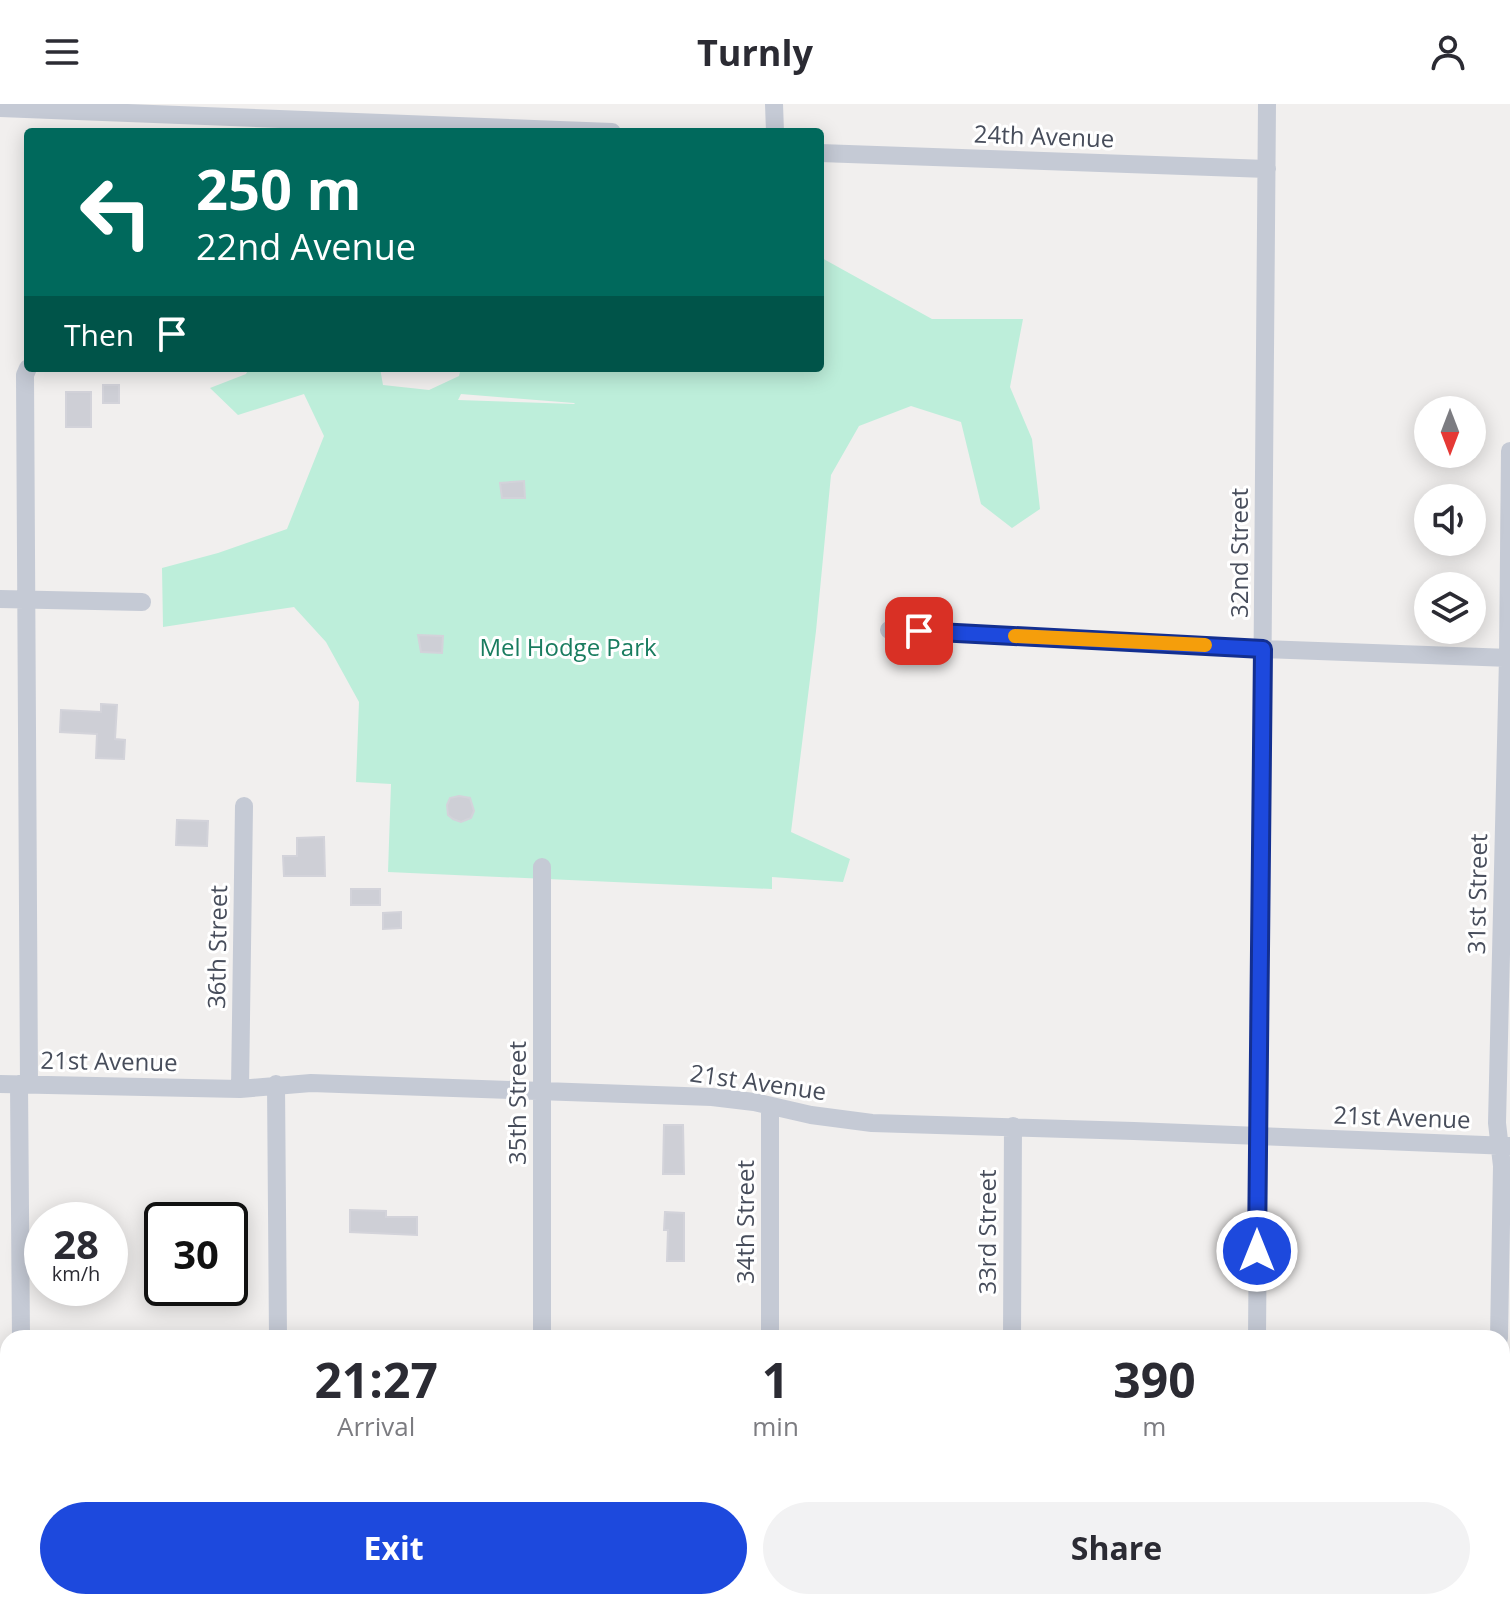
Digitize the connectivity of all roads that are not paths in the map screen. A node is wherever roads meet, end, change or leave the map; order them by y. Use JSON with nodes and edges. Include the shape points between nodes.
{"nodes":[{"id":1,"x":774,"y":104,"type":"edge"},
{"id":2,"x":1267,"y":104,"type":"edge"},
{"id":3,"x":0,"y":108,"type":"edge"},
{"id":4,"x":510,"y":128,"type":"edge"},
{"id":5,"x":775,"y":128,"type":"edge"},
{"id":6,"x":824,"y":153,"type":"edge"},
{"id":7,"x":1267,"y":169,"type":"junction"},
{"id":8,"x":26,"y":372,"type":"edge"},
{"id":9,"x":1510,"y":451,"type":"edge"},
{"id":10,"x":0,"y":599,"type":"edge"},
{"id":11,"x":26,"y":600,"type":"junction"},
{"id":12,"x":142,"y":602,"type":"dead end"},
{"id":13,"x":889,"y":630,"type":"dead end"},
{"id":14,"x":1263,"y":649,"type":"junction"},
{"id":15,"x":1509,"y":658,"type":"edge"},
{"id":16,"x":244,"y":806,"type":"dead end"},
{"id":17,"x":542,"y":867,"type":"dead end"},
{"id":18,"x":0,"y":1084,"type":"edge"},
{"id":19,"x":24,"y":1084,"type":"junction"},
{"id":20,"x":276,"y":1084,"type":"junction"},
{"id":21,"x":240,"y":1089,"type":"junction"},
{"id":22,"x":542,"y":1091,"type":"junction"},
{"id":23,"x":770,"y":1106,"type":"junction"},
{"id":24,"x":1013,"y":1126,"type":"junction"},
{"id":25,"x":1258,"y":1136,"type":"junction"},
{"id":26,"x":1505,"y":1146,"type":"edge"},
{"id":27,"x":21,"y":1330,"type":"edge"},
{"id":28,"x":278,"y":1330,"type":"edge"},
{"id":29,"x":542,"y":1330,"type":"edge"},
{"id":30,"x":770,"y":1330,"type":"edge"},
{"id":31,"x":1012,"y":1330,"type":"edge"},
{"id":32,"x":1257,"y":1330,"type":"edge"},
{"id":33,"x":1499,"y":1330,"type":"edge"}],
"edges":[{"from":1,"to":5,"type":"street"},
{"from":2,"to":7,"type":"street","name":"32nd Street"},
{"from":3,"to":4,"type":"street"},
{"from":6,"to":7,"type":"street","name":"24th Avenue"},
{"from":7,"to":14,"type":"street","name":"32nd Street"},
{"from":8,"to":11,"type":"street"},
{"from":9,"to":15,"type":"street","name":"31st Street"},
{"from":10,"to":11,"type":"street"},
{"from":11,"to":12,"type":"street"},
{"from":11,"to":19,"type":"street"},
{"from":13,"to":14,"type":"street"},
{"from":14,"to":15,"type":"street"},
{"from":14,"to":25,"type":"street","name":"32nd Street"},
{"from":15,"to":26,"type":"street","name":"31st Street","via":[[1497,1123]]},
{"from":16,"to":21,"type":"street","name":"36th Street"},
{"from":17,"to":22,"type":"street","name":"35th Street"},
{"from":18,"to":19,"type":"street","name":"21st Avenue"},
{"from":19,"to":21,"type":"street","name":"21st Avenue"},
{"from":19,"to":27,"type":"street"},
{"from":20,"to":21,"type":"street","name":"21st Avenue"},
{"from":20,"to":22,"type":"street","name":"21st Avenue"},
{"from":20,"to":28,"type":"street"},
{"from":22,"to":23,"type":"street","name":"21st Avenue","via":[[712,1097]]},
{"from":22,"to":29,"type":"street","name":"35th Street"},
{"from":23,"to":24,"type":"street","name":"21st Avenue","via":[[872,1123]]},
{"from":23,"to":30,"type":"street","name":"34th Street"},
{"from":24,"to":25,"type":"street","name":"21st Avenue"},
{"from":24,"to":31,"type":"street","name":"33rd Street"},
{"from":25,"to":26,"type":"street","name":"21st Avenue"},
{"from":25,"to":32,"type":"street","name":"32nd Street"},
{"from":26,"to":33,"type":"street","name":"31st Street"}]}
